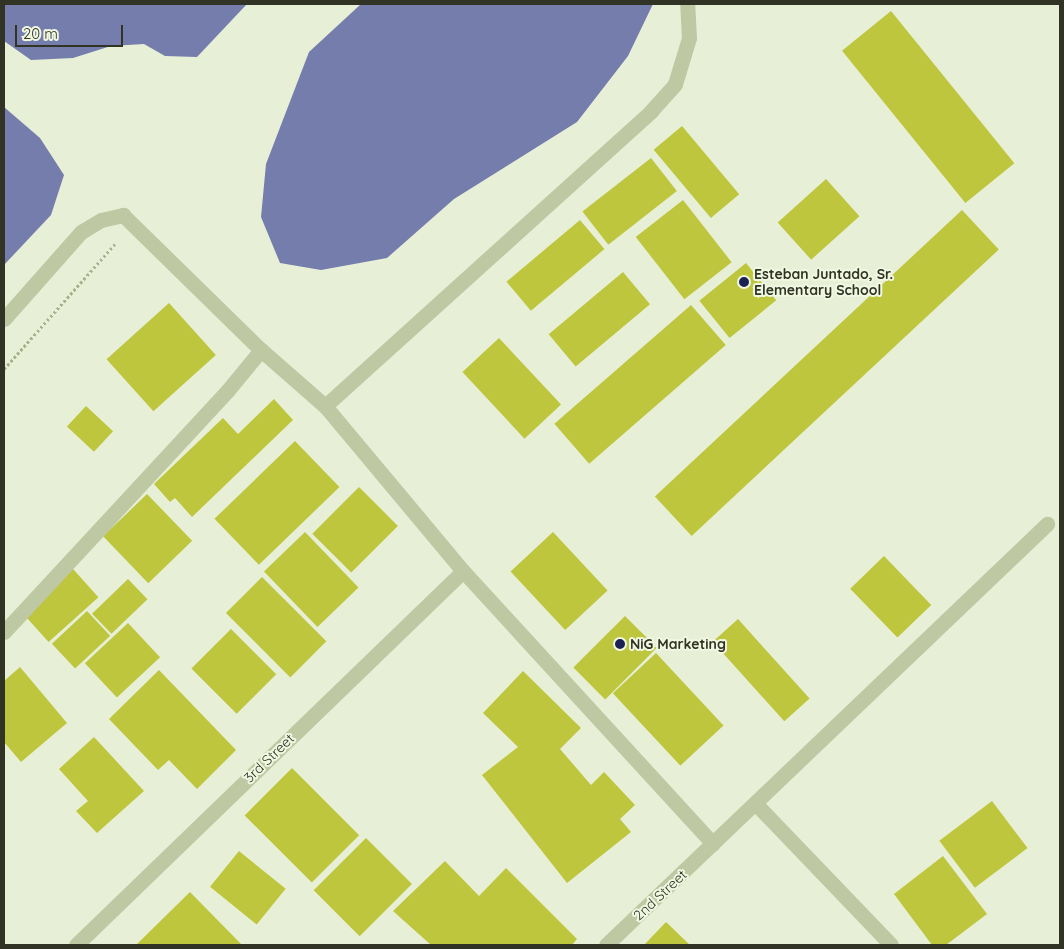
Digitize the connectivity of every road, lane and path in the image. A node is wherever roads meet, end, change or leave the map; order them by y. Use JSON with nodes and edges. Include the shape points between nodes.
{"nodes":[{"id":1,"x":687,"y":4,"type":"edge"},
{"id":2,"x":132,"y":226,"type":"junction"},
{"id":3,"x":4,"y":319,"type":"edge"},
{"id":4,"x":261,"y":350,"type":"junction"},
{"id":5,"x":4,"y":368,"type":"edge"},
{"id":6,"x":325,"y":406,"type":"junction"},
{"id":7,"x":1047,"y":524,"type":"dead end"},
{"id":8,"x":463,"y":571,"type":"junction"},
{"id":9,"x":4,"y":632,"type":"edge"},
{"id":10,"x":756,"y":804,"type":"junction"},
{"id":11,"x":713,"y":844,"type":"junction"},
{"id":12,"x":76,"y":945,"type":"edge"},
{"id":13,"x":606,"y":945,"type":"edge"},
{"id":14,"x":891,"y":945,"type":"edge"}],
"edges":[{"from":1,"to":6,"type":"street","via":[[689,38],[675,84],[651,111]]},
{"from":2,"to":3,"type":"street","via":[[123,215],[101,220],[81,232]]},
{"from":2,"to":4,"type":"street"},
{"from":2,"to":5,"type":"path"},
{"from":4,"to":6,"type":"street"},
{"from":4,"to":9,"type":"street","via":[[228,390]]},
{"from":6,"to":8,"type":"street"},
{"from":7,"to":10,"type":"street","name":"2nd Street"},
{"from":8,"to":11,"type":"street"},
{"from":8,"to":12,"type":"street","name":"3rd Street"},
{"from":10,"to":11,"type":"street","name":"2nd Street"},
{"from":10,"to":14,"type":"street"},
{"from":11,"to":13,"type":"street","name":"2nd Street"}]}
